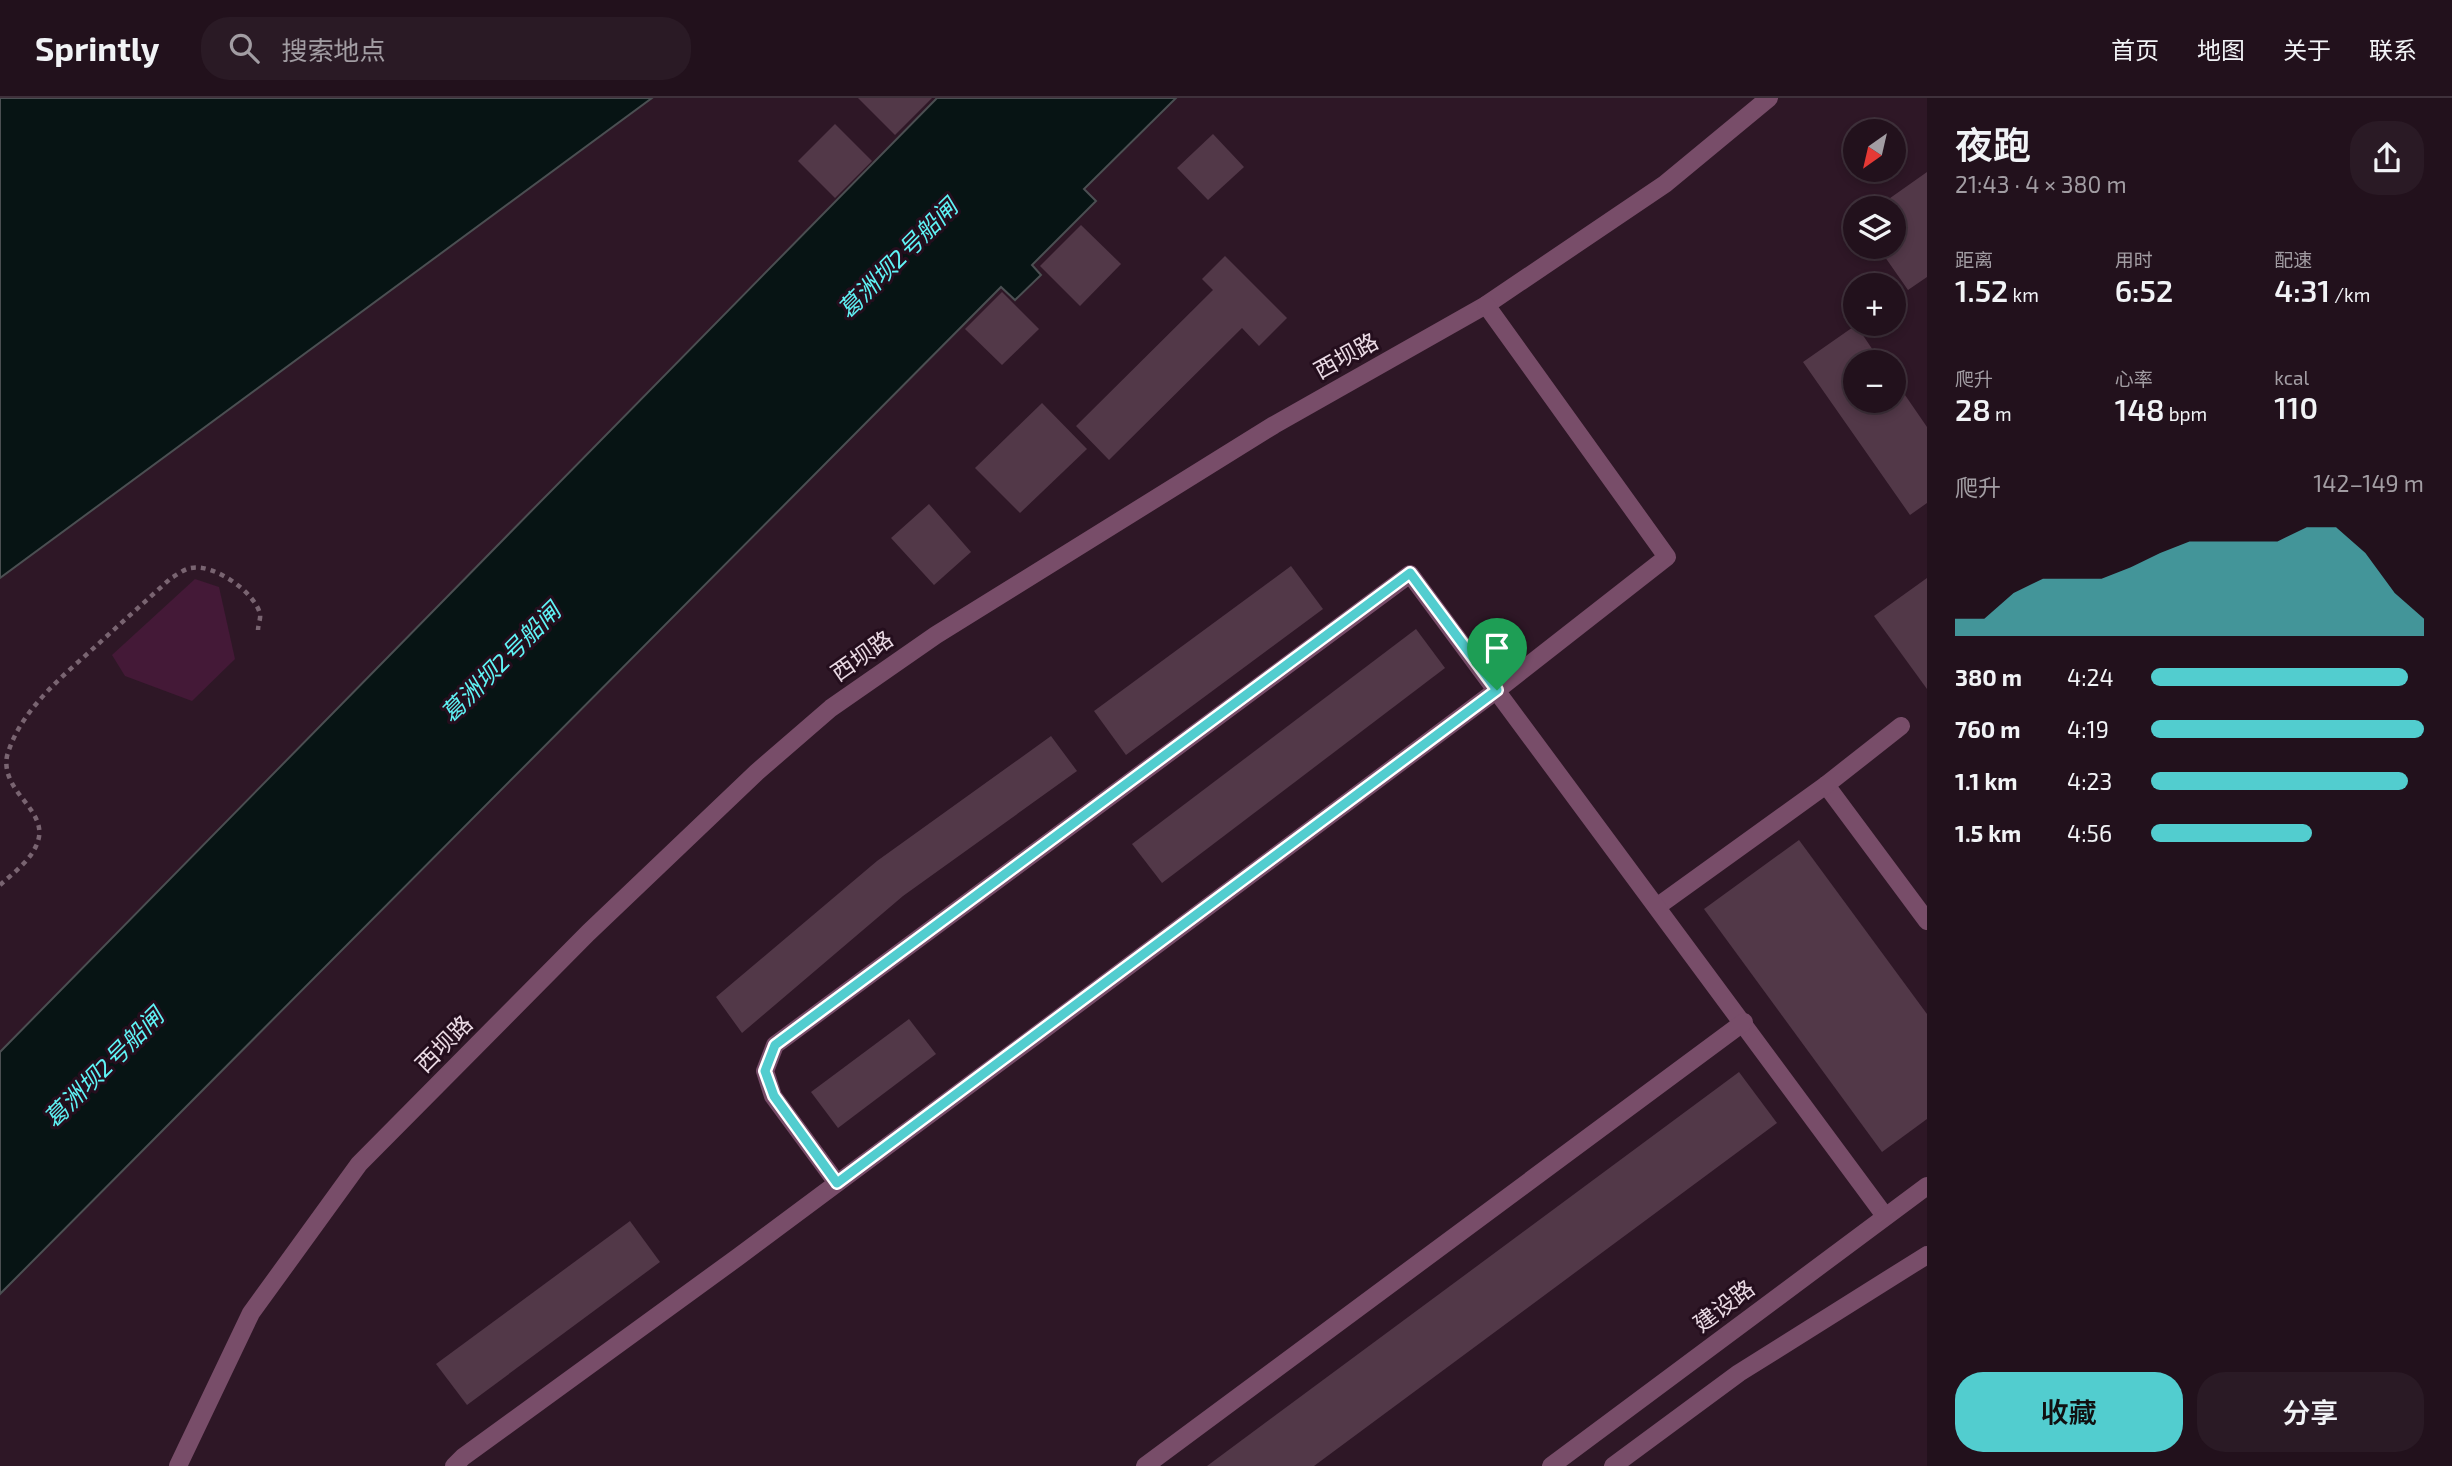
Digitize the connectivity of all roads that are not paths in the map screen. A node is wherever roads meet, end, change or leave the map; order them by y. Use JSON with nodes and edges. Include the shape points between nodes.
{"nodes":[{"id":1,"x":1769,"y":98,"type":"edge"},
{"id":2,"x":1486,"y":305,"type":"junction"},
{"id":3,"x":1497,"y":690,"type":"junction"},
{"id":4,"x":1901,"y":726,"type":"dead end"},
{"id":5,"x":1826,"y":785,"type":"junction"},
{"id":6,"x":1658,"y":906,"type":"junction"},
{"id":7,"x":1927,"y":921,"type":"edge"},
{"id":8,"x":1744,"y":1021,"type":"junction"},
{"id":9,"x":837,"y":1183,"type":"junction"},
{"id":10,"x":1927,"y":1185,"type":"edge"},
{"id":11,"x":1885,"y":1216,"type":"junction"},
{"id":12,"x":1927,"y":1255,"type":"edge"},
{"id":13,"x":178,"y":1466,"type":"edge"},
{"id":14,"x":454,"y":1466,"type":"edge"},
{"id":15,"x":1145,"y":1466,"type":"edge"},
{"id":16,"x":1551,"y":1466,"type":"edge"},
{"id":17,"x":1613,"y":1466,"type":"edge"}],
"edges":[{"from":1,"to":2,"type":"lane","name":"西坝路","via":[[1665,184]]},
{"from":2,"to":3,"type":"lane","via":[[1667,557]]},
{"from":2,"to":13,"type":"lane","name":"西坝路","via":[[1274,425],[936,635],[831,708],[757,772],[359,1164],[251,1313]]},
{"from":3,"to":6,"type":"lane"},
{"from":3,"to":9,"type":"lane"},
{"from":3,"to":9,"type":"lane","via":[[1410,573],[775,1045],[765,1071],[774,1096]]},
{"from":4,"to":5,"type":"lane"},
{"from":5,"to":6,"type":"lane"},
{"from":5,"to":7,"type":"lane"},
{"from":6,"to":8,"type":"lane"},
{"from":8,"to":11,"type":"lane"},
{"from":8,"to":15,"type":"lane"},
{"from":9,"to":14,"type":"lane"},
{"from":10,"to":11,"type":"lane","name":"建设路"},
{"from":11,"to":16,"type":"lane","name":"建设路"},
{"from":12,"to":17,"type":"lane","via":[[1739,1373]]}]}
